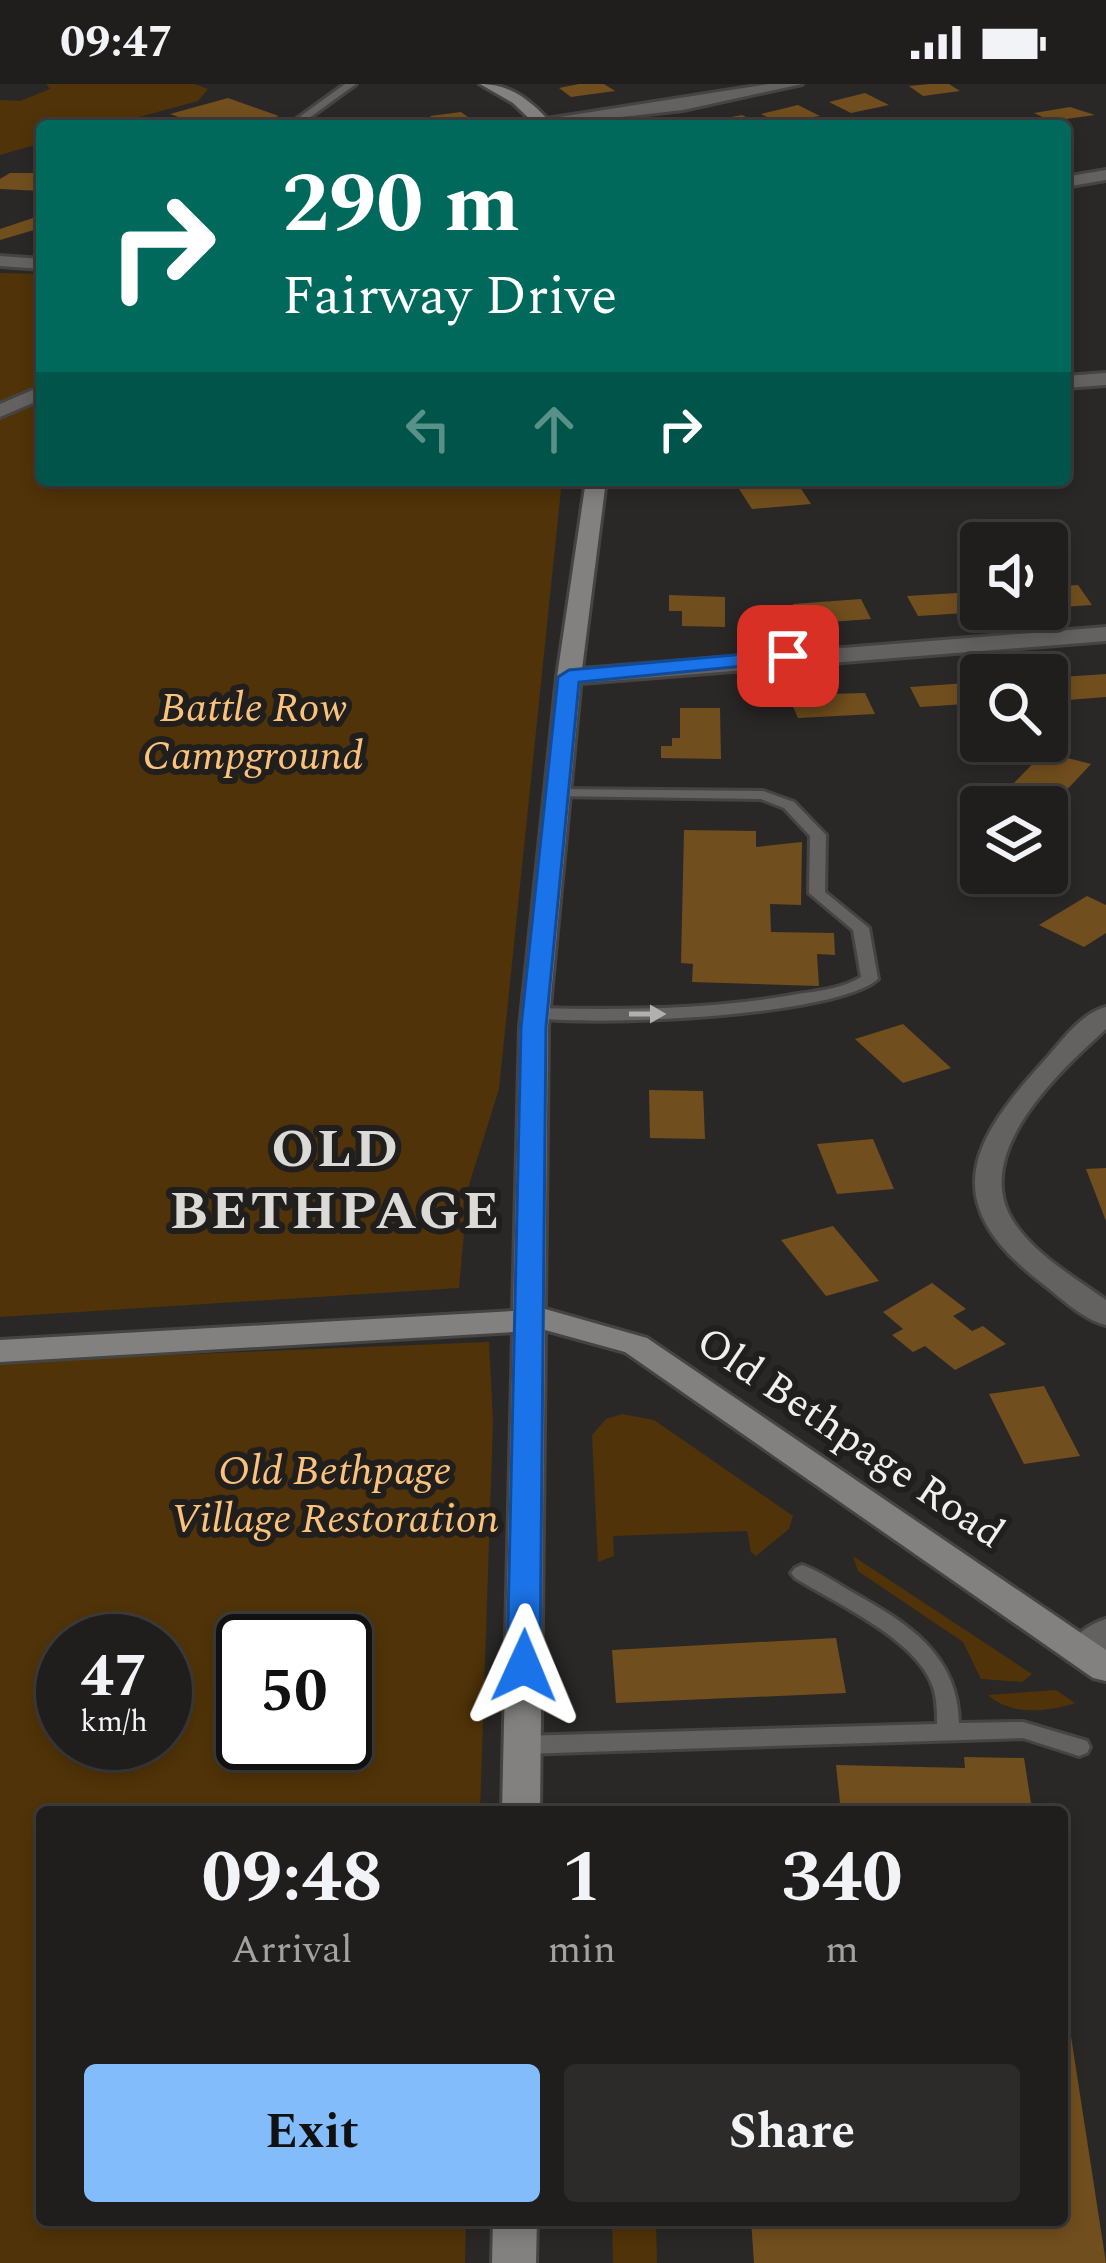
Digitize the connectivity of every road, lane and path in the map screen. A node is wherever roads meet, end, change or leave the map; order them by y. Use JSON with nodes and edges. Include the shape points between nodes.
{"nodes":[{"id":1,"x":351,"y":84,"type":"edge"},
{"id":2,"x":488,"y":84,"type":"edge"},
{"id":3,"x":794,"y":84,"type":"edge"},
{"id":4,"x":300,"y":120,"type":"edge"},
{"id":5,"x":541,"y":120,"type":"edge"},
{"id":6,"x":567,"y":120,"type":"edge"},
{"id":7,"x":1106,"y":175,"type":"edge"},
{"id":8,"x":1071,"y":181,"type":"edge"},
{"id":9,"x":0,"y":261,"type":"edge"},
{"id":10,"x":36,"y":261,"type":"edge"},
{"id":11,"x":1106,"y":379,"type":"edge"},
{"id":12,"x":1071,"y":382,"type":"edge"},
{"id":13,"x":36,"y":395,"type":"edge"},
{"id":14,"x":0,"y":411,"type":"edge"},
{"id":15,"x":595,"y":486,"type":"edge"},
{"id":16,"x":1106,"y":634,"type":"edge"},
{"id":17,"x":569,"y":677,"type":"junction"},
{"id":18,"x":557,"y":793,"type":"junction"},
{"id":19,"x":535,"y":1013,"type":"junction"},
{"id":20,"x":1106,"y":1015,"type":"edge"},
{"id":21,"x":1106,"y":1316,"type":"edge"},
{"id":22,"x":529,"y":1319,"type":"junction"},
{"id":23,"x":0,"y":1351,"type":"edge"},
{"id":24,"x":802,"y":1574,"type":"dead end"},
{"id":25,"x":1098,"y":1651,"type":"edge"},
{"id":26,"x":948,"y":1731,"type":"junction"},
{"id":27,"x":522,"y":1744,"type":"junction"},
{"id":28,"x":1078,"y":1748,"type":"dead end"},
{"id":29,"x":521,"y":1806,"type":"edge"},
{"id":30,"x":515,"y":2226,"type":"edge"},
{"id":31,"x":514,"y":2263,"type":"edge"}],
"edges":[{"from":1,"to":4,"type":"lane"},
{"from":2,"to":5,"type":"main road"},
{"from":3,"to":6,"type":"street"},
{"from":7,"to":8,"type":"street"},
{"from":9,"to":10,"type":"street"},
{"from":11,"to":12,"type":"street"},
{"from":13,"to":14,"type":"street"},
{"from":15,"to":17,"type":"main road"},
{"from":16,"to":17,"type":"street"},
{"from":17,"to":18,"type":"main road"},
{"from":18,"to":19,"type":"main road"},
{"from":19,"to":18,"type":"lane","one_way":true,"via":[[759,1009],[870,979],[861,928],[817,893],[818,835],[789,805],[763,795]]},
{"from":19,"to":22,"type":"main road"},
{"from":20,"to":21,"type":"street","via":[[1013,1111],[985,1162],[999,1223],[1028,1259]]},
{"from":22,"to":23,"type":"main road","name":"Old Bethpage Road"},
{"from":22,"to":25,"type":"main road","name":"Old Bethpage Road","via":[[636,1345]]},
{"from":22,"to":27,"type":"main road"},
{"from":24,"to":26,"type":"lane","via":[[901,1634],[940,1676]]},
{"from":26,"to":27,"type":"lane"},
{"from":26,"to":28,"type":"lane","via":[[1022,1730]]},
{"from":27,"to":29,"type":"main road"},
{"from":30,"to":31,"type":"main road"}]}
